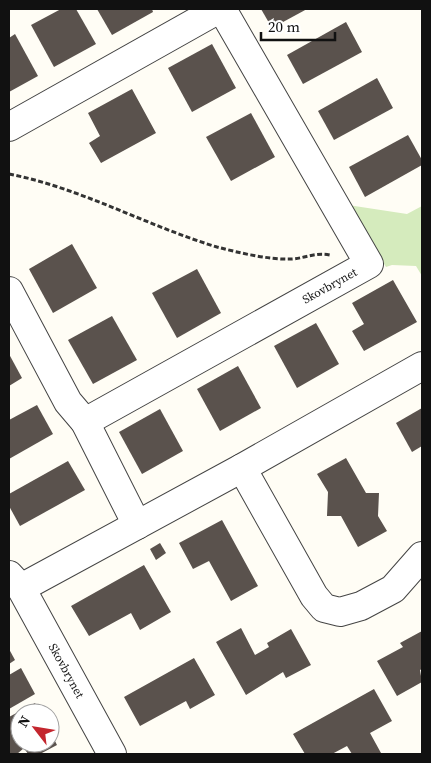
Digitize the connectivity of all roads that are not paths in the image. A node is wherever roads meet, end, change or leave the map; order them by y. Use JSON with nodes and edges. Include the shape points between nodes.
{"nodes":[{"id":1,"x":220,"y":9,"type":"edge"},
{"id":2,"x":9,"y":127,"type":"edge"},
{"id":3,"x":9,"y":291,"type":"edge"},
{"id":4,"x":422,"y":366,"type":"edge"},
{"id":5,"x":85,"y":422,"type":"junction"},
{"id":6,"x":242,"y":468,"type":"junction"},
{"id":7,"x":138,"y":525,"type":"junction"},
{"id":8,"x":422,"y":556,"type":"edge"},
{"id":9,"x":15,"y":582,"type":"edge"},
{"id":10,"x":112,"y":754,"type":"edge"}],
"edges":[{"from":1,"to":2,"type":"street","name":"Skovbrynet"},
{"from":1,"to":5,"type":"street","name":"Skovbrynet","via":[[369,264]]},
{"from":3,"to":5,"type":"street","via":[[68,402]]},
{"from":4,"to":6,"type":"street","name":"Skovbrynet"},
{"from":5,"to":7,"type":"street"},
{"from":6,"to":7,"type":"street","name":"Skovbrynet"},
{"from":6,"to":8,"type":"street","via":[[314,596],[324,608],[340,612],[393,589]]},
{"from":7,"to":9,"type":"street","name":"Skovbrynet"},
{"from":9,"to":10,"type":"street","name":"Skovbrynet"}]}
